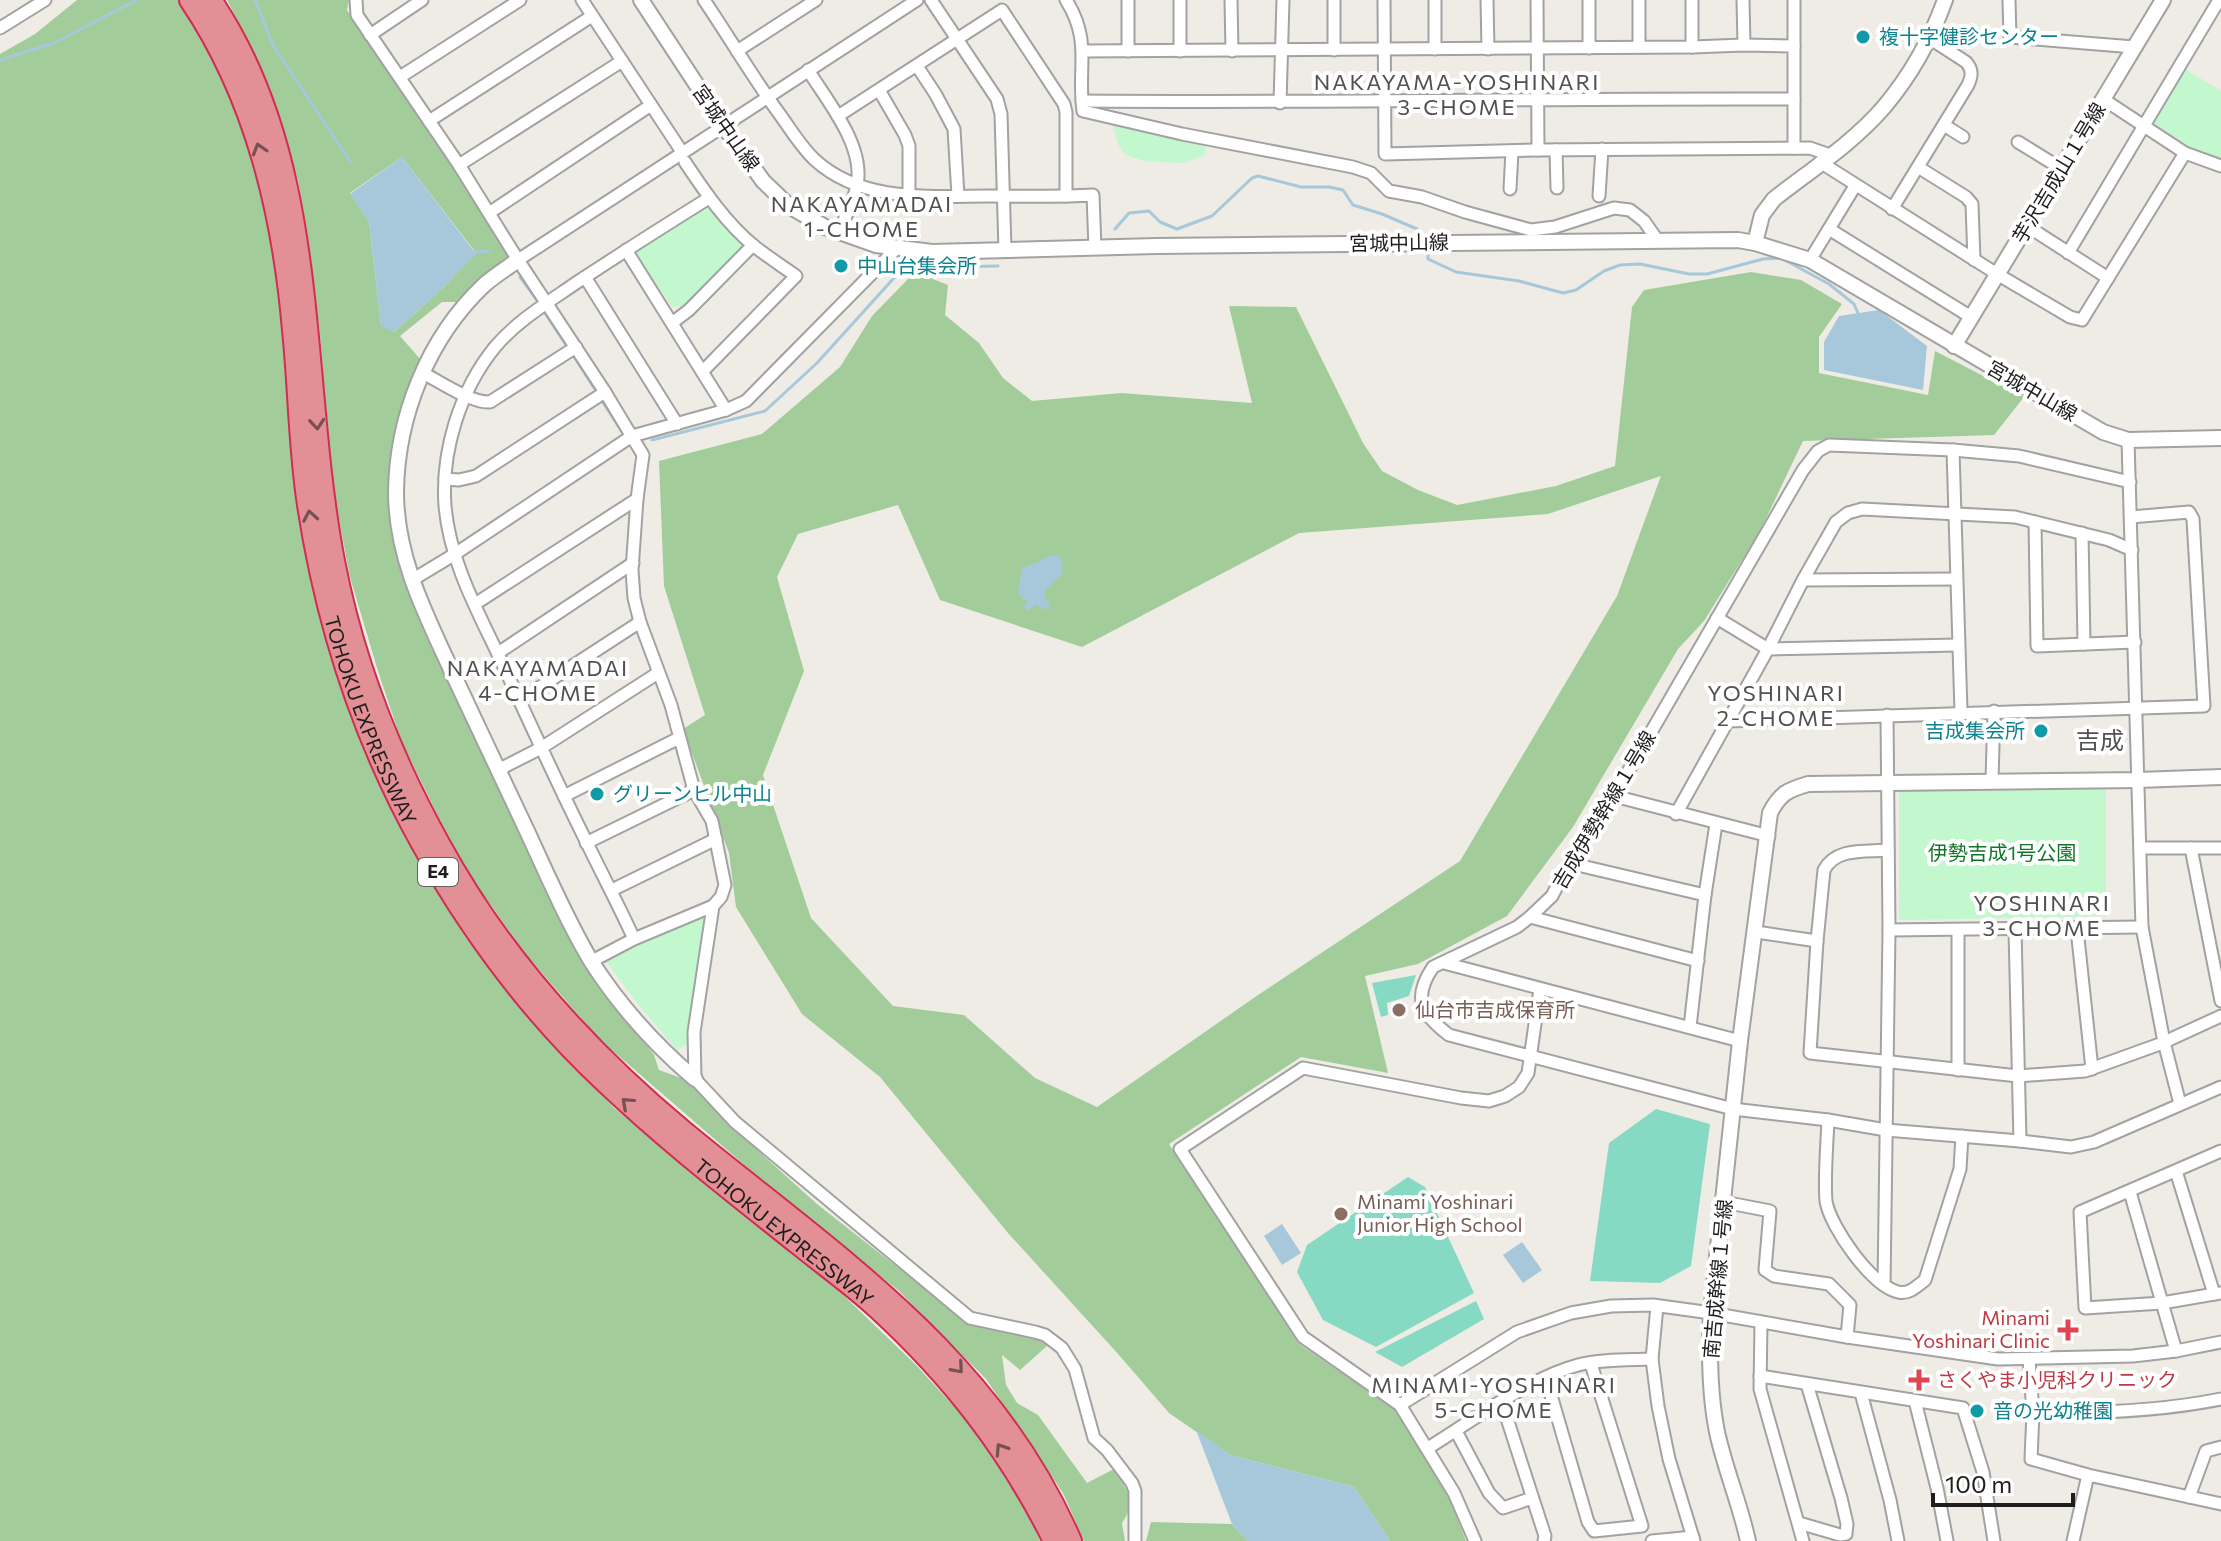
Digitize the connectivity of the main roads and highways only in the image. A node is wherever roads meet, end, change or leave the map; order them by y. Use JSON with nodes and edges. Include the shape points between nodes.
{"nodes":[{"id":1,"x":190,"y":0,"type":"edge"},
{"id":2,"x":211,"y":0,"type":"edge"},
{"id":3,"x":1054,"y":1541,"type":"edge"},
{"id":4,"x":1071,"y":1541,"type":"edge"}],
"edges":[{"from":3,"to":1,"type":"highway","name":"TOHOKU EXPRESSWAY","number":"E4","one_way":true,"via":[[995,1439],[934,1366],[854,1288],[669,1139],[579,1057],[518,988],[425,849],[366,722],[318,560],[287,273],[273,197],[243,99]]},
{"from":2,"to":4,"type":"highway","name":"TOHOKU EXPRESSWAY","number":"E4","one_way":true,"via":[[258,90],[289,197],[306,301],[322,479],[348,615],[382,721],[441,849],[560,1015],[681,1129],[876,1286],[956,1364],[1010,1432]]}]}
